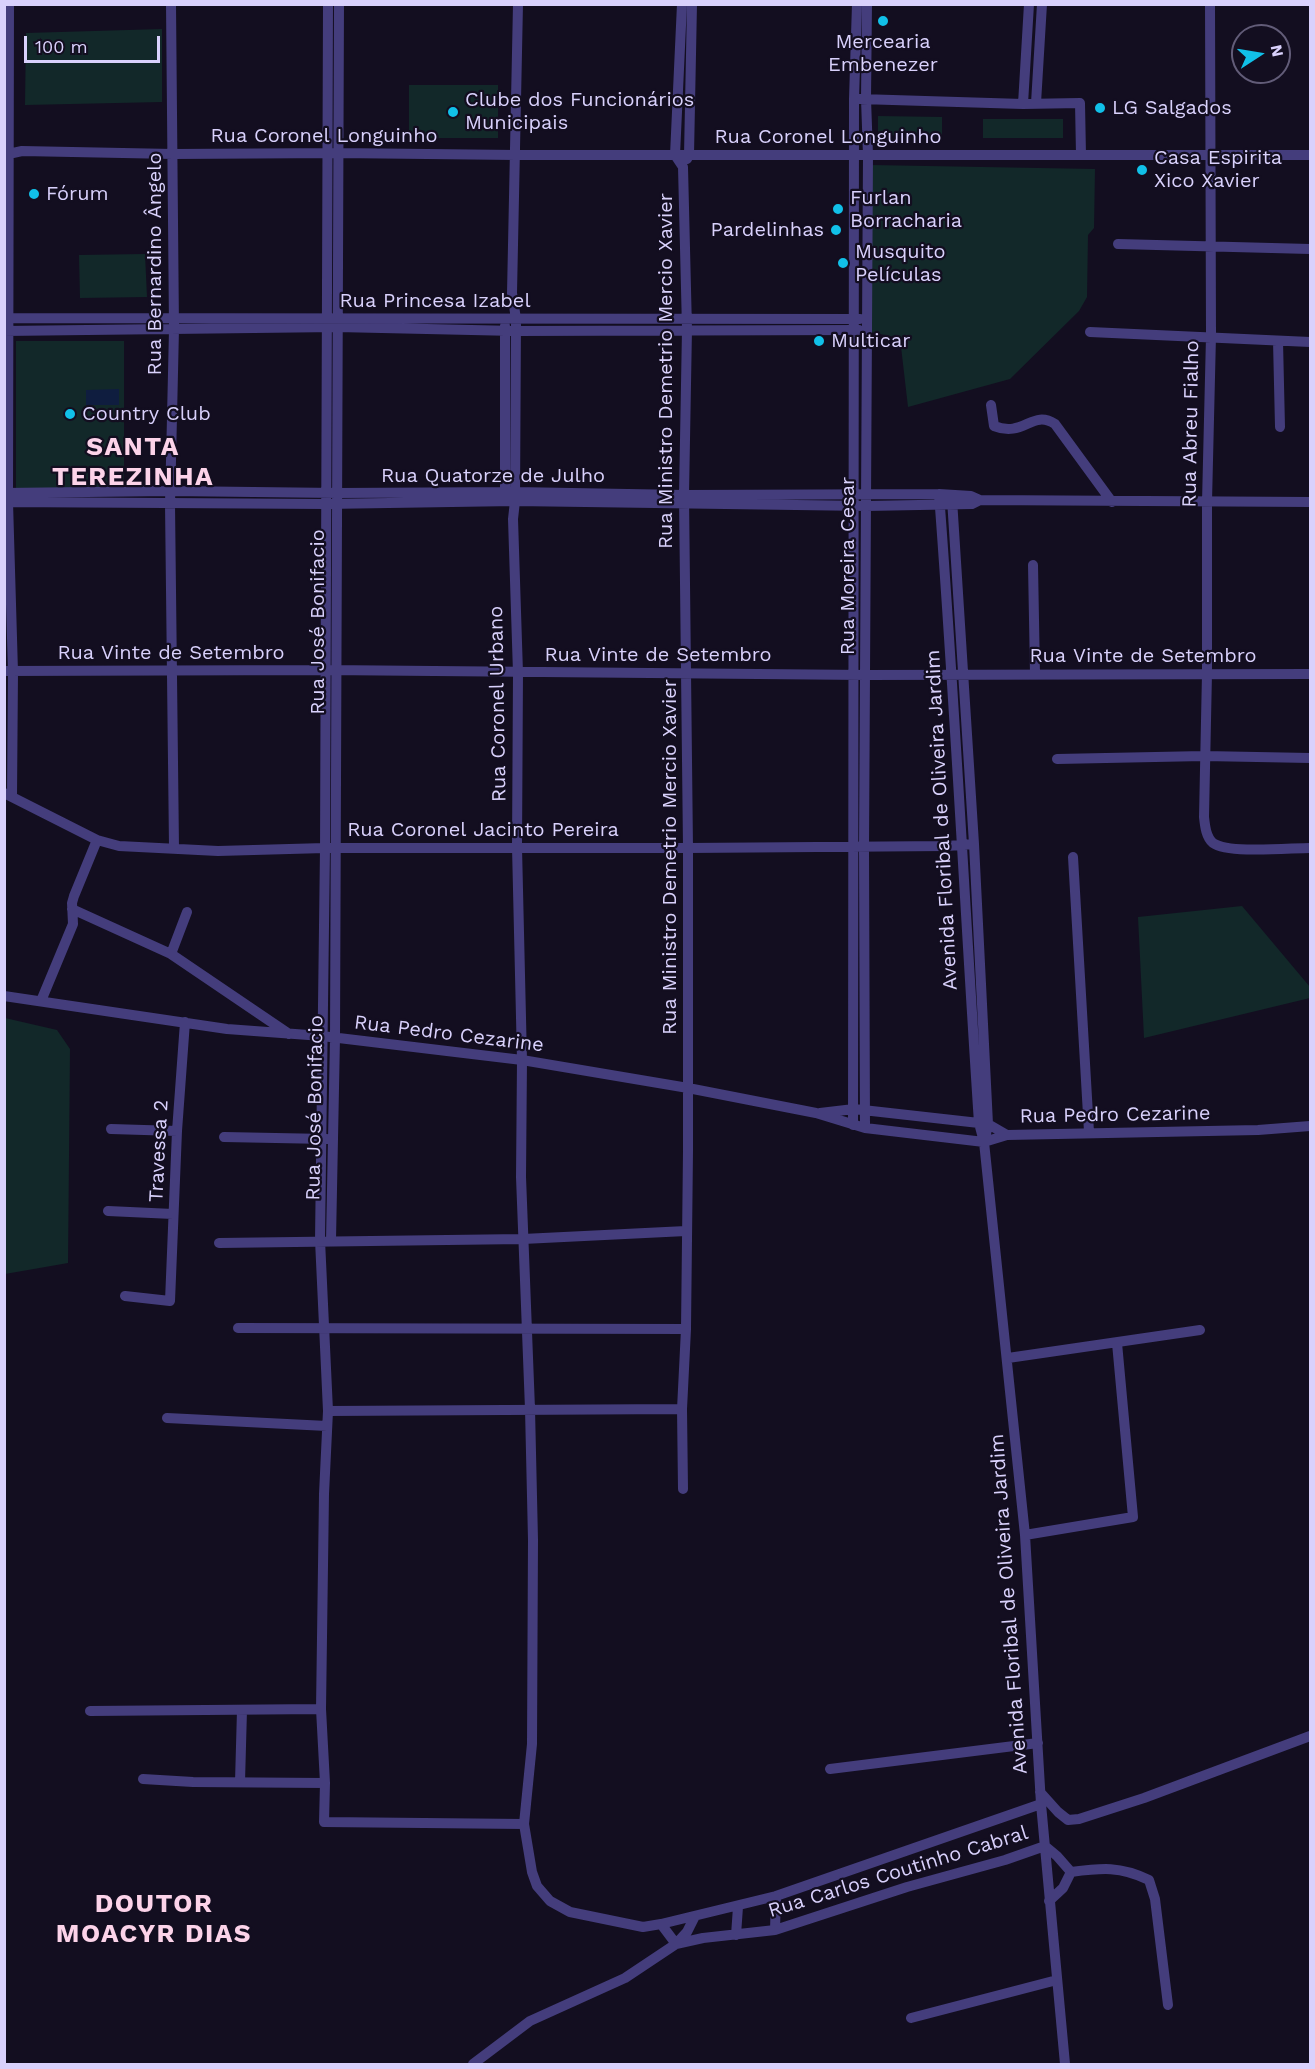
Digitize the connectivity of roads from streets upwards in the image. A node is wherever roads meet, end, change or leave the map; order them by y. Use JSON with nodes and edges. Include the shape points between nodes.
{"nodes":[{"id":1,"x":9,"y":4,"type":"edge"},
{"id":2,"x":171,"y":4,"type":"edge"},
{"id":3,"x":328,"y":4,"type":"edge"},
{"id":4,"x":339,"y":4,"type":"edge"},
{"id":5,"x":518,"y":4,"type":"edge"},
{"id":6,"x":682,"y":4,"type":"edge"},
{"id":7,"x":692,"y":4,"type":"edge"},
{"id":8,"x":857,"y":4,"type":"edge"},
{"id":9,"x":867,"y":4,"type":"edge"},
{"id":10,"x":1029,"y":4,"type":"edge"},
{"id":11,"x":1042,"y":4,"type":"edge"},
{"id":12,"x":1210,"y":4,"type":"edge"},
{"id":13,"x":6,"y":30,"type":"edge"},
{"id":14,"x":854,"y":99,"type":"junction"},
{"id":15,"x":866,"y":99,"type":"junction"},
{"id":16,"x":1036,"y":103,"type":"junction"},
{"id":17,"x":1023,"y":104,"type":"junction"},
{"id":18,"x":7,"y":105,"type":"edge"},
{"id":19,"x":7,"y":150,"type":"edge"},
{"id":20,"x":333,"y":153,"type":"junction"},
{"id":21,"x":172,"y":154,"type":"junction"},
{"id":22,"x":516,"y":155,"type":"junction"},
{"id":23,"x":675,"y":155,"type":"junction"},
{"id":24,"x":689,"y":155,"type":"junction"},
{"id":25,"x":854,"y":155,"type":"junction"},
{"id":26,"x":868,"y":155,"type":"junction"},
{"id":27,"x":1081,"y":155,"type":"junction"},
{"id":28,"x":1209,"y":155,"type":"junction"},
{"id":29,"x":1311,"y":155,"type":"edge"},
{"id":30,"x":682,"y":167,"type":"junction"},
{"id":31,"x":1118,"y":244,"type":"dead end"},
{"id":32,"x":1211,"y":248,"type":"junction"},
{"id":33,"x":1311,"y":249,"type":"edge"},
{"id":34,"x":6,"y":318,"type":"edge"},
{"id":35,"x":332,"y":323,"type":"junction"},
{"id":36,"x":174,"y":324,"type":"junction"},
{"id":37,"x":511,"y":325,"type":"junction"},
{"id":38,"x":687,"y":325,"type":"junction"},
{"id":39,"x":860,"y":325,"type":"junction"},
{"id":40,"x":6,"y":331,"type":"edge"},
{"id":41,"x":1090,"y":332,"type":"dead end"},
{"id":42,"x":1211,"y":336,"type":"junction"},
{"id":43,"x":1278,"y":341,"type":"junction"},
{"id":44,"x":1311,"y":342,"type":"edge"},
{"id":45,"x":6,"y":371,"type":"edge"},
{"id":46,"x":991,"y":405,"type":"dead end"},
{"id":47,"x":1280,"y":427,"type":"dead end"},
{"id":48,"x":6,"y":450,"type":"edge"},
{"id":49,"x":170,"y":491,"type":"junction"},
{"id":50,"x":108,"y":492,"type":"junction"},
{"id":51,"x":221,"y":492,"type":"junction"},
{"id":52,"x":278,"y":492,"type":"junction"},
{"id":53,"x":510,"y":497,"type":"junction"},
{"id":54,"x":6,"y":498,"type":"edge"},
{"id":55,"x":66,"y":498,"type":"junction"},
{"id":56,"x":331,"y":499,"type":"junction"},
{"id":57,"x":940,"y":499,"type":"junction"},
{"id":58,"x":684,"y":500,"type":"junction"},
{"id":59,"x":853,"y":500,"type":"junction"},
{"id":60,"x":866,"y":500,"type":"junction"},
{"id":61,"x":952,"y":500,"type":"junction"},
{"id":62,"x":1112,"y":502,"type":"junction"},
{"id":63,"x":1207,"y":502,"type":"junction"},
{"id":64,"x":1311,"y":502,"type":"edge"},
{"id":65,"x":106,"y":504,"type":"junction"},
{"id":66,"x":170,"y":504,"type":"junction"},
{"id":67,"x":220,"y":504,"type":"junction"},
{"id":68,"x":277,"y":504,"type":"junction"},
{"id":69,"x":1033,"y":565,"type":"dead end"},
{"id":70,"x":946,"y":589,"type":"junction"},
{"id":71,"x":958,"y":589,"type":"junction"},
{"id":72,"x":330,"y":670,"type":"junction"},
{"id":73,"x":172,"y":671,"type":"junction"},
{"id":74,"x":9,"y":672,"type":"edge"},
{"id":75,"x":687,"y":672,"type":"junction"},
{"id":76,"x":518,"y":673,"type":"junction"},
{"id":77,"x":952,"y":673,"type":"junction"},
{"id":78,"x":964,"y":673,"type":"junction"},
{"id":79,"x":1207,"y":673,"type":"junction"},
{"id":80,"x":1035,"y":674,"type":"junction"},
{"id":81,"x":1311,"y":674,"type":"edge"},
{"id":82,"x":854,"y":675,"type":"junction"},
{"id":83,"x":866,"y":675,"type":"junction"},
{"id":84,"x":1204,"y":756,"type":"junction"},
{"id":85,"x":1311,"y":758,"type":"edge"},
{"id":86,"x":1057,"y":759,"type":"dead end"},
{"id":87,"x":965,"y":775,"type":"junction"},
{"id":88,"x":8,"y":795,"type":"edge"},
{"id":89,"x":97,"y":840,"type":"junction"},
{"id":90,"x":974,"y":844,"type":"junction"},
{"id":91,"x":961,"y":845,"type":"junction"},
{"id":92,"x":852,"y":847,"type":"junction"},
{"id":93,"x":864,"y":847,"type":"junction"},
{"id":94,"x":174,"y":848,"type":"junction"},
{"id":95,"x":330,"y":848,"type":"junction"},
{"id":96,"x":518,"y":848,"type":"junction"},
{"id":97,"x":688,"y":848,"type":"junction"},
{"id":98,"x":1311,"y":848,"type":"edge"},
{"id":99,"x":1073,"y":857,"type":"dead end"},
{"id":100,"x":72,"y":909,"type":"junction"},
{"id":101,"x":187,"y":912,"type":"dead end"},
{"id":102,"x":171,"y":954,"type":"junction"},
{"id":103,"x":4,"y":996,"type":"edge"},
{"id":104,"x":40,"y":1002,"type":"junction"},
{"id":105,"x":185,"y":1022,"type":"junction"},
{"id":106,"x":289,"y":1034,"type":"junction"},
{"id":107,"x":322,"y":1036,"type":"junction"},
{"id":108,"x":335,"y":1038,"type":"junction"},
{"id":109,"x":522,"y":1060,"type":"junction"},
{"id":110,"x":688,"y":1088,"type":"junction"},
{"id":111,"x":859,"y":1109,"type":"junction"},
{"id":112,"x":816,"y":1113,"type":"junction"},
{"id":113,"x":921,"y":1116,"type":"junction"},
{"id":114,"x":983,"y":1123,"type":"junction"},
{"id":115,"x":853,"y":1125,"type":"junction"},
{"id":116,"x":1311,"y":1126,"type":"edge"},
{"id":117,"x":865,"y":1128,"type":"junction"},
{"id":118,"x":111,"y":1129,"type":"dead end"},
{"id":119,"x":177,"y":1131,"type":"junction"},
{"id":120,"x":1089,"y":1132,"type":"junction"},
{"id":121,"x":920,"y":1135,"type":"junction"},
{"id":122,"x":1007,"y":1135,"type":"junction"},
{"id":123,"x":224,"y":1137,"type":"dead end"},
{"id":124,"x":327,"y":1138,"type":"junction"},
{"id":125,"x":984,"y":1142,"type":"junction"},
{"id":126,"x":108,"y":1211,"type":"dead end"},
{"id":127,"x":173,"y":1214,"type":"junction"},
{"id":128,"x":686,"y":1231,"type":"junction"},
{"id":129,"x":523,"y":1239,"type":"junction"},
{"id":130,"x":326,"y":1240,"type":"junction"},
{"id":131,"x":219,"y":1243,"type":"dead end"},
{"id":132,"x":125,"y":1296,"type":"dead end"},
{"id":133,"x":238,"y":1328,"type":"dead end"},
{"id":134,"x":527,"y":1328,"type":"junction"},
{"id":135,"x":324,"y":1329,"type":"junction"},
{"id":136,"x":686,"y":1329,"type":"junction"},
{"id":137,"x":1200,"y":1330,"type":"dead end"},
{"id":138,"x":1118,"y":1343,"type":"junction"},
{"id":139,"x":1008,"y":1358,"type":"junction"},
{"id":140,"x":530,"y":1409,"type":"junction"},
{"id":141,"x":682,"y":1409,"type":"junction"},
{"id":142,"x":327,"y":1412,"type":"junction"},
{"id":143,"x":167,"y":1418,"type":"dead end"},
{"id":144,"x":327,"y":1426,"type":"junction"},
{"id":145,"x":683,"y":1489,"type":"dead end"},
{"id":146,"x":1025,"y":1535,"type":"junction"},
{"id":147,"x":321,"y":1709,"type":"junction"},
{"id":148,"x":242,"y":1710,"type":"junction"},
{"id":149,"x":90,"y":1711,"type":"dead end"},
{"id":150,"x":1311,"y":1736,"type":"edge"},
{"id":151,"x":1038,"y":1743,"type":"junction"},
{"id":152,"x":830,"y":1769,"type":"dead end"},
{"id":153,"x":143,"y":1779,"type":"dead end"},
{"id":154,"x":240,"y":1782,"type":"junction"},
{"id":155,"x":325,"y":1783,"type":"junction"},
{"id":156,"x":1041,"y":1798,"type":"junction"},
{"id":157,"x":524,"y":1824,"type":"junction"},
{"id":158,"x":1044,"y":1846,"type":"junction"},
{"id":159,"x":1071,"y":1872,"type":"junction"},
{"id":160,"x":776,"y":1896,"type":"junction"},
{"id":161,"x":1049,"y":1901,"type":"junction"},
{"id":162,"x":738,"y":1906,"type":"junction"},
{"id":163,"x":695,"y":1916,"type":"junction"},
{"id":164,"x":667,"y":1923,"type":"junction"},
{"id":165,"x":775,"y":1930,"type":"junction"},
{"id":166,"x":687,"y":1932,"type":"junction"},
{"id":167,"x":736,"y":1935,"type":"junction"},
{"id":168,"x":676,"y":1944,"type":"junction"},
{"id":169,"x":1057,"y":1980,"type":"junction"},
{"id":170,"x":1168,"y":2005,"type":"dead end"},
{"id":171,"x":911,"y":2018,"type":"dead end"},
{"id":172,"x":473,"y":2064,"type":"edge"},
{"id":173,"x":1065,"y":2064,"type":"edge"}],
"edges":[{"from":1,"to":13,"type":"street"},
{"from":2,"to":21,"type":"street","name":"Rua Bernardino Ângelo"},
{"from":3,"to":20,"type":"street","name":"Rua José Bonifacio"},
{"from":4,"to":20,"type":"street","name":"Rua José Bonifacio"},
{"from":5,"to":22,"type":"street","name":"Rua Coronel Urbano"},
{"from":6,"to":23,"type":"street"},
{"from":7,"to":24,"type":"street","name":"Rua Ministro Demetrio Mercio Xavier"},
{"from":8,"to":14,"type":"street","name":"Rua Moreira Cesar"},
{"from":9,"to":15,"type":"street","name":"Rua Moreira Cesar"},
{"from":10,"to":17,"type":"street"},
{"from":11,"to":16,"type":"street"},
{"from":12,"to":28,"type":"street","name":"Rua Abreu Fialho"},
{"from":13,"to":18,"type":"street"},
{"from":14,"to":15,"type":"street"},
{"from":14,"to":25,"type":"street","name":"Rua Moreira Cesar"},
{"from":15,"to":17,"type":"street"},
{"from":15,"to":26,"type":"street","name":"Rua Moreira Cesar"},
{"from":16,"to":17,"type":"street"},
{"from":16,"to":27,"type":"street","via":[[1080,103]]},
{"from":18,"to":19,"type":"street"},
{"from":19,"to":21,"type":"street","name":"Rua Coronel Longuinho"},
{"from":19,"to":34,"type":"street"},
{"from":20,"to":21,"type":"street","name":"Rua Coronel Longuinho"},
{"from":20,"to":22,"type":"street","name":"Rua Coronel Longuinho"},
{"from":20,"to":35,"type":"street","name":"Rua José Bonifacio"},
{"from":21,"to":36,"type":"street","name":"Rua Bernardino Ângelo"},
{"from":22,"to":23,"type":"street","name":"Rua Coronel Longuinho"},
{"from":22,"to":37,"type":"street","name":"Rua Coronel Urbano"},
{"from":23,"to":24,"type":"street","name":"Rua Coronel Longuinho"},
{"from":23,"to":30,"type":"street","name":"Rua Ministro Demetrio Mercio Xavier"},
{"from":24,"to":25,"type":"street","name":"Rua Coronel Longuinho"},
{"from":24,"to":30,"type":"street","name":"Rua Ministro Demetrio Mercio Xavier"},
{"from":25,"to":26,"type":"street","name":"Rua Coronel Longuinho"},
{"from":25,"to":39,"type":"street","name":"Rua Moreira Cesar"},
{"from":26,"to":27,"type":"street","name":"Rua Coronel Longuinho"},
{"from":26,"to":39,"type":"street","name":"Rua Moreira Cesar"},
{"from":27,"to":28,"type":"street","name":"Rua Coronel Longuinho"},
{"from":28,"to":29,"type":"street","name":"Rua Coronel Longuinho"},
{"from":28,"to":32,"type":"street","name":"Rua Abreu Fialho"},
{"from":30,"to":38,"type":"street","name":"Rua Ministro Demetrio Mercio Xavier"},
{"from":31,"to":32,"type":"street"},
{"from":32,"to":33,"type":"street"},
{"from":32,"to":42,"type":"street","name":"Rua Abreu Fialho"},
{"from":34,"to":36,"type":"street","name":"Rua Princesa Izabel"},
{"from":34,"to":40,"type":"street"},
{"from":35,"to":36,"type":"street","name":"Rua Princesa Izabel"},
{"from":35,"to":37,"type":"street","name":"Rua Princesa Izabel"},
{"from":35,"to":56,"type":"street","name":"Rua José Bonifacio"},
{"from":36,"to":40,"type":"street","name":"Rua Princesa Izabel"},
{"from":36,"to":49,"type":"street","name":"Rua Bernardino Ângelo"},
{"from":37,"to":38,"type":"street","name":"Rua Princesa Izabel"},
{"from":37,"to":53,"type":"street","name":"Rua Coronel Urbano"},
{"from":38,"to":39,"type":"street","name":"Rua Princesa Izabel"},
{"from":38,"to":58,"type":"street","name":"Rua Ministro Demetrio Mercio Xavier"},
{"from":39,"to":59,"type":"street","name":"Rua Moreira Cesar"},
{"from":39,"to":60,"type":"street","name":"Rua Moreira Cesar"},
{"from":40,"to":45,"type":"street"},
{"from":41,"to":42,"type":"street"},
{"from":42,"to":43,"type":"street"},
{"from":42,"to":63,"type":"street","name":"Rua Abreu Fialho"},
{"from":43,"to":44,"type":"street"},
{"from":43,"to":47,"type":"street"},
{"from":45,"to":48,"type":"street"},
{"from":46,"to":62,"type":"street","via":[[994,426],[1003,429],[1038,418],[1054,424]]},
{"from":48,"to":54,"type":"street"},
{"from":49,"to":50,"type":"street","name":"Rua Quatorze de Julho"},
{"from":49,"to":51,"type":"street","name":"Rua Quatorze de Julho"},
{"from":49,"to":66,"type":"street","name":"Rua Bernardino Ângelo"},
{"from":50,"to":55,"type":"street","name":"Rua Quatorze de Julho"},
{"from":50,"to":65,"type":"street"},
{"from":51,"to":52,"type":"street","name":"Rua Quatorze de Julho"},
{"from":51,"to":67,"type":"street"},
{"from":52,"to":56,"type":"street","name":"Rua Quatorze de Julho"},
{"from":52,"to":68,"type":"street"},
{"from":53,"to":56,"type":"street","name":"Rua Quatorze de Julho"},
{"from":53,"to":58,"type":"street","name":"Rua Quatorze de Julho"},
{"from":53,"to":76,"type":"street","name":"Rua Coronel Urbano"},
{"from":54,"to":55,"type":"street","name":"Rua Quatorze de Julho"},
{"from":54,"to":74,"type":"street"},
{"from":55,"to":65,"type":"street","name":"Rua Quatorze de Julho"},
{"from":56,"to":68,"type":"street","name":"Rua Quatorze de Julho"},
{"from":56,"to":72,"type":"street","name":"Rua José Bonifacio"},
{"from":57,"to":60,"type":"street","name":"Rua Quatorze de Julho"},
{"from":57,"to":61,"type":"street","name":"Rua Quatorze de Julho"},
{"from":57,"to":70,"type":"street","name":"Avenida Floribal de Oliveira Jardim"},
{"from":58,"to":59,"type":"street","name":"Rua Quatorze de Julho"},
{"from":58,"to":75,"type":"street","name":"Rua Ministro Demetrio Mercio Xavier"},
{"from":59,"to":60,"type":"street","name":"Rua Quatorze de Julho"},
{"from":59,"to":82,"type":"street","name":"Rua Moreira Cesar"},
{"from":60,"to":83,"type":"street","name":"Rua Moreira Cesar"},
{"from":61,"to":62,"type":"street","name":"Rua Quatorze de Julho","via":[[971,496],[980,500]]},
{"from":61,"to":71,"type":"street","name":"Avenida Floribal de Oliveira Jardim"},
{"from":62,"to":63,"type":"street","name":"Rua Quatorze de Julho"},
{"from":63,"to":64,"type":"street","name":"Rua Quatorze de Julho"},
{"from":63,"to":79,"type":"street","name":"Rua Abreu Fialho"},
{"from":65,"to":66,"type":"street","name":"Rua Quatorze de Julho"},
{"from":66,"to":67,"type":"street","name":"Rua Quatorze de Julho"},
{"from":66,"to":73,"type":"street","name":"Rua Bernardino Ângelo"},
{"from":67,"to":68,"type":"street","name":"Rua Quatorze de Julho"},
{"from":69,"to":80,"type":"street"},
{"from":70,"to":71,"type":"street"},
{"from":70,"to":77,"type":"street","name":"Avenida Floribal de Oliveira Jardim"},
{"from":71,"to":78,"type":"street","name":"Avenida Floribal de Oliveira Jardim"},
{"from":72,"to":73,"type":"street","name":"Rua Vinte de Setembro"},
{"from":72,"to":76,"type":"street","name":"Rua Vinte de Setembro"},
{"from":72,"to":95,"type":"street","name":"Rua José Bonifacio"},
{"from":73,"to":74,"type":"street","name":"Rua Vinte de Setembro"},
{"from":73,"to":94,"type":"street","name":"Rua Bernardino Ângelo"},
{"from":74,"to":88,"type":"street"},
{"from":75,"to":76,"type":"street","name":"Rua Vinte de Setembro"},
{"from":75,"to":82,"type":"street","name":"Rua Vinte de Setembro"},
{"from":75,"to":97,"type":"street","name":"Rua Ministro Demetrio Mercio Xavier"},
{"from":76,"to":96,"type":"street","name":"Rua Coronel Urbano"},
{"from":77,"to":78,"type":"street","name":"Rua Vinte de Setembro"},
{"from":77,"to":83,"type":"street","name":"Rua Vinte de Setembro"},
{"from":77,"to":87,"type":"street","name":"Avenida Floribal de Oliveira Jardim"},
{"from":78,"to":80,"type":"street","name":"Rua Vinte de Setembro"},
{"from":78,"to":87,"type":"street","name":"Avenida Floribal de Oliveira Jardim"},
{"from":79,"to":80,"type":"street","name":"Rua Vinte de Setembro"},
{"from":79,"to":81,"type":"street","name":"Rua Vinte de Setembro"},
{"from":79,"to":84,"type":"street","name":"Rua Abreu Fialho"},
{"from":82,"to":83,"type":"street","name":"Rua Vinte de Setembro"},
{"from":82,"to":92,"type":"street","name":"Rua Moreira Cesar"},
{"from":83,"to":93,"type":"street","name":"Rua Moreira Cesar"},
{"from":84,"to":85,"type":"street"},
{"from":84,"to":86,"type":"street"},
{"from":84,"to":98,"type":"street","name":"Rua Abreu Fialho","via":[[1204,817],[1206,833],[1213,843],[1228,849]]},
{"from":87,"to":90,"type":"street","name":"Avenida Floribal de Oliveira Jardim"},
{"from":87,"to":91,"type":"street","name":"Avenida Floribal de Oliveira Jardim"},
{"from":88,"to":89,"type":"street","name":"Rua Coronel Jacinto Pereira"},
{"from":89,"to":94,"type":"street","name":"Rua Coronel Jacinto Pereira","via":[[119,846]]},
{"from":89,"to":100,"type":"street"},
{"from":90,"to":91,"type":"street","name":"Rua Coronel Jacinto Pereira"},
{"from":90,"to":114,"type":"street","name":"Avenida Floribal de Oliveira Jardim"},
{"from":91,"to":93,"type":"street","name":"Rua Coronel Jacinto Pereira"},
{"from":91,"to":114,"type":"street","name":"Avenida Floribal de Oliveira Jardim"},
{"from":92,"to":93,"type":"street","name":"Rua Coronel Jacinto Pereira"},
{"from":92,"to":97,"type":"street","name":"Rua Coronel Jacinto Pereira"},
{"from":92,"to":111,"type":"street","name":"Rua Moreira Cesar"},
{"from":93,"to":111,"type":"street","name":"Rua Moreira Cesar"},
{"from":94,"to":95,"type":"street","name":"Rua Coronel Jacinto Pereira"},
{"from":95,"to":96,"type":"street","name":"Rua Coronel Jacinto Pereira"},
{"from":95,"to":107,"type":"street","name":"Rua José Bonifacio"},
{"from":95,"to":108,"type":"street","name":"Rua José Bonifacio"},
{"from":96,"to":97,"type":"street","name":"Rua Coronel Jacinto Pereira"},
{"from":96,"to":109,"type":"street","name":"Rua Coronel Urbano"},
{"from":97,"to":110,"type":"street","name":"Rua Ministro Demetrio Mercio Xavier"},
{"from":99,"to":120,"type":"street"},
{"from":100,"to":102,"type":"street"},
{"from":100,"to":104,"type":"street","via":[[73,924]]},
{"from":101,"to":102,"type":"street"},
{"from":102,"to":106,"type":"street"},
{"from":103,"to":104,"type":"street","name":"Rua Pedro Cezarine"},
{"from":104,"to":105,"type":"street","name":"Rua Pedro Cezarine"},
{"from":105,"to":106,"type":"street","name":"Rua Pedro Cezarine"},
{"from":105,"to":119,"type":"street","name":"Travessa 2"},
{"from":106,"to":107,"type":"street","name":"Rua Pedro Cezarine"},
{"from":107,"to":108,"type":"street","name":"Rua Pedro Cezarine"},
{"from":107,"to":124,"type":"street","name":"Rua José Bonifacio"},
{"from":108,"to":109,"type":"street","name":"Rua Pedro Cezarine"},
{"from":108,"to":124,"type":"street","name":"Rua José Bonifacio"},
{"from":109,"to":110,"type":"street","name":"Rua Pedro Cezarine"},
{"from":109,"to":129,"type":"street","name":"Rua Coronel Urbano"},
{"from":110,"to":112,"type":"street","name":"Rua Pedro Cezarine"},
{"from":110,"to":128,"type":"street","name":"Rua Ministro Demetrio Mercio Xavier"},
{"from":111,"to":112,"type":"street","name":"Rua Pedro Cezarine"},
{"from":111,"to":113,"type":"street","name":"Rua Pedro Cezarine"},
{"from":111,"to":115,"type":"street","name":"Rua Moreira Cesar"},
{"from":111,"to":117,"type":"street","name":"Rua Moreira Cesar"},
{"from":112,"to":115,"type":"street","name":"Rua Pedro Cezarine"},
{"from":113,"to":114,"type":"street","name":"Rua Pedro Cezarine"},
{"from":113,"to":121,"type":"street"},
{"from":114,"to":122,"type":"street","name":"Rua Pedro Cezarine"},
{"from":114,"to":125,"type":"street","name":"Avenida Floribal de Oliveira Jardim"},
{"from":115,"to":117,"type":"street","name":"Rua Pedro Cezarine"},
{"from":116,"to":120,"type":"street","name":"Rua Pedro Cezarine"},
{"from":117,"to":121,"type":"street","name":"Rua Pedro Cezarine"},
{"from":118,"to":119,"type":"street"},
{"from":119,"to":127,"type":"street","name":"Travessa 2"},
{"from":120,"to":122,"type":"street","name":"Rua Pedro Cezarine"},
{"from":121,"to":125,"type":"street","name":"Rua Pedro Cezarine"},
{"from":122,"to":125,"type":"street"},
{"from":123,"to":124,"type":"street"},
{"from":124,"to":130,"type":"street","name":"Rua José Bonifacio"},
{"from":125,"to":139,"type":"street","name":"Avenida Floribal de Oliveira Jardim"},
{"from":126,"to":127,"type":"street"},
{"from":127,"to":132,"type":"street","name":"Travessa 2","via":[[170,1302]]},
{"from":128,"to":129,"type":"street"},
{"from":128,"to":136,"type":"street","name":"Rua Ministro Demetrio Mercio Xavier"},
{"from":129,"to":130,"type":"street"},
{"from":129,"to":134,"type":"street","name":"Rua Coronel Urbano"},
{"from":130,"to":131,"type":"street"},
{"from":130,"to":135,"type":"street","name":"Rua José Bonifacio"},
{"from":133,"to":135,"type":"street"},
{"from":134,"to":135,"type":"street"},
{"from":134,"to":136,"type":"street"},
{"from":134,"to":140,"type":"street","name":"Rua Coronel Urbano"},
{"from":135,"to":142,"type":"street","name":"Rua José Bonifacio"},
{"from":136,"to":141,"type":"street","name":"Rua Ministro Demetrio Mercio Xavier"},
{"from":137,"to":138,"type":"street"},
{"from":138,"to":139,"type":"street"},
{"from":138,"to":146,"type":"street","via":[[1133,1517]]},
{"from":139,"to":146,"type":"street","name":"Avenida Floribal de Oliveira Jardim"},
{"from":140,"to":141,"type":"street"},
{"from":140,"to":142,"type":"street"},
{"from":140,"to":157,"type":"street","name":"Rua Coronel Urbano","via":[[532,1744]]},
{"from":141,"to":145,"type":"street","name":"Rua Ministro Demetrio Mercio Xavier"},
{"from":142,"to":144,"type":"street","name":"Rua José Bonifacio"},
{"from":143,"to":144,"type":"street"},
{"from":144,"to":147,"type":"street","name":"Rua José Bonifacio"},
{"from":146,"to":151,"type":"street","name":"Avenida Floribal de Oliveira Jardim"},
{"from":147,"to":148,"type":"street"},
{"from":147,"to":155,"type":"street","name":"Rua José Bonifacio"},
{"from":148,"to":149,"type":"street"},
{"from":148,"to":154,"type":"street"},
{"from":150,"to":156,"type":"street","via":[[1079,1819],[1068,1820]]},
{"from":151,"to":152,"type":"street"},
{"from":151,"to":156,"type":"street","name":"Avenida Floribal de Oliveira Jardim"},
{"from":153,"to":154,"type":"street"},
{"from":154,"to":155,"type":"street"},
{"from":155,"to":157,"type":"street","name":"Rua José Bonifacio","via":[[324,1822]]},
{"from":156,"to":158,"type":"street","name":"Avenida Floribal de Oliveira Jardim"},
{"from":156,"to":160,"type":"street"},
{"from":157,"to":164,"type":"street","name":"Rua Coronel Urbano","via":[[534,1879],[550,1901],[570,1912],[643,1927]]},
{"from":158,"to":159,"type":"street"},
{"from":158,"to":161,"type":"street","name":"Avenida Floribal de Oliveira Jardim"},
{"from":158,"to":165,"type":"street","name":"Rua Carlos Coutinho Cabral"},
{"from":159,"to":161,"type":"street"},
{"from":159,"to":170,"type":"street","via":[[1109,1868],[1149,1880],[1155,1899]]},
{"from":160,"to":162,"type":"street"},
{"from":160,"to":165,"type":"street"},
{"from":161,"to":169,"type":"street","name":"Avenida Floribal de Oliveira Jardim"},
{"from":162,"to":163,"type":"street"},
{"from":162,"to":167,"type":"street"},
{"from":163,"to":164,"type":"street"},
{"from":163,"to":166,"type":"street"},
{"from":164,"to":166,"type":"street"},
{"from":164,"to":168,"type":"street"},
{"from":165,"to":167,"type":"street","name":"Rua Carlos Coutinho Cabral"},
{"from":166,"to":168,"type":"street"},
{"from":167,"to":168,"type":"street","name":"Rua Carlos Coutinho Cabral"},
{"from":168,"to":172,"type":"street","name":"Rua Carlos Coutinho Cabral","via":[[625,1978],[530,2021]]},
{"from":169,"to":171,"type":"street"},
{"from":169,"to":173,"type":"street","name":"Avenida Floribal de Oliveira Jardim"}]}
